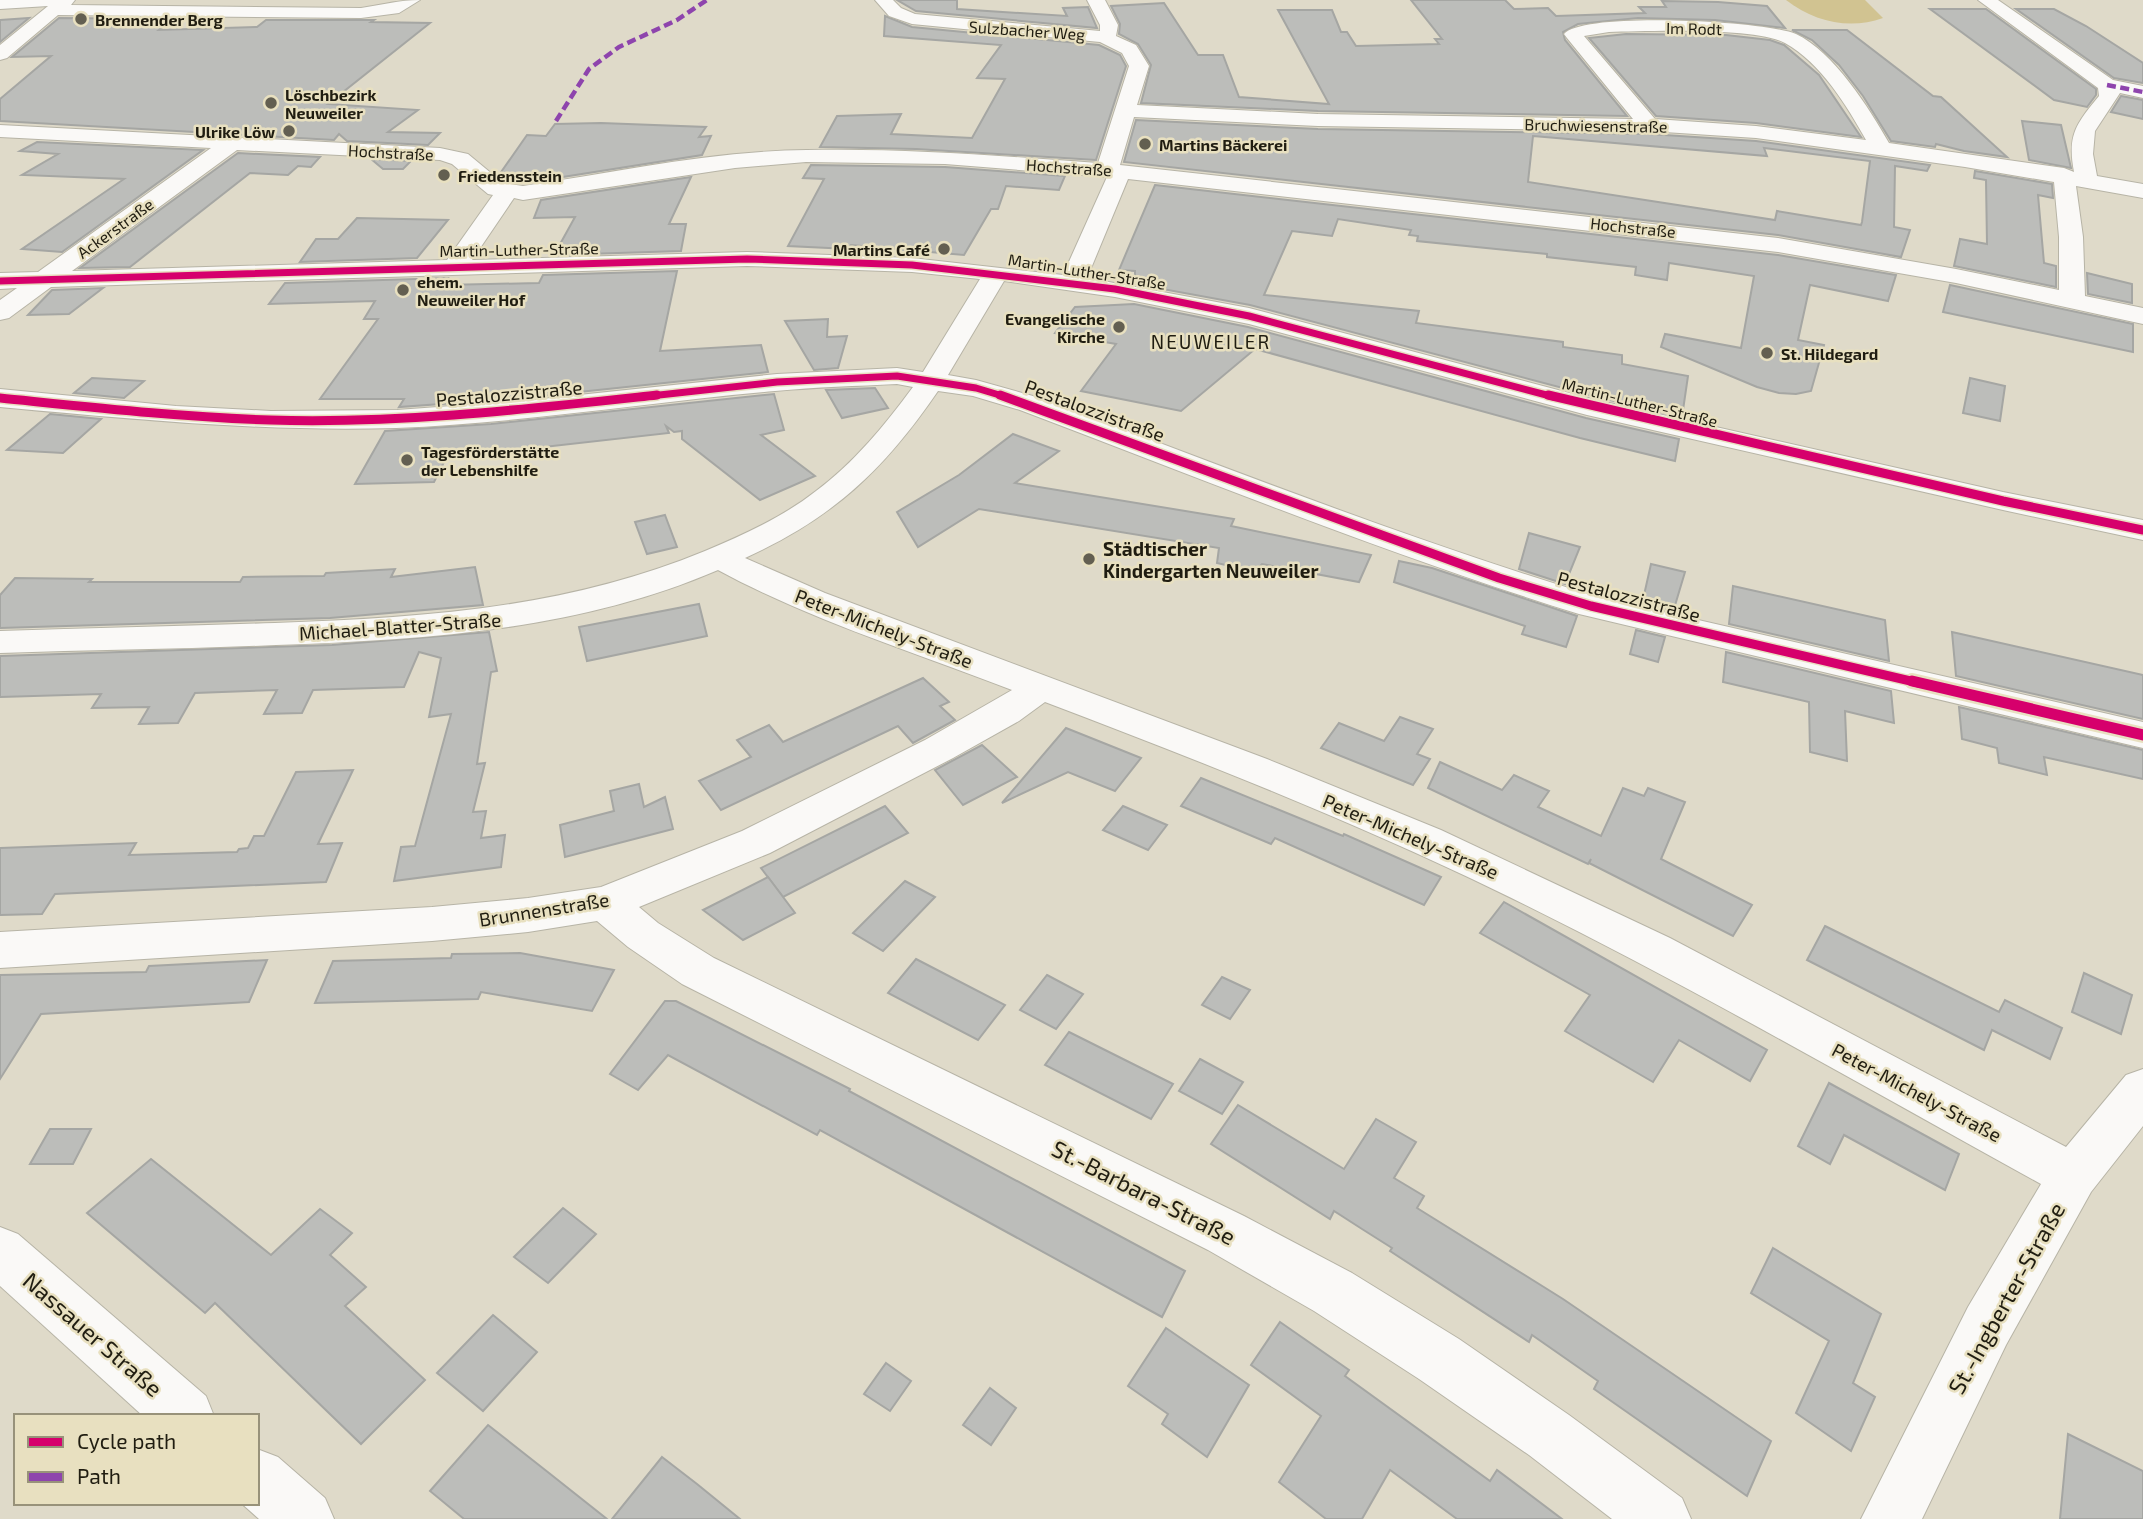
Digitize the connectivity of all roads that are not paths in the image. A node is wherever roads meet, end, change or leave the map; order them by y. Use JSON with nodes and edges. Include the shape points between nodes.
{"nodes":[{"id":1,"x":411,"y":0,"type":"edge"},
{"id":2,"x":884,"y":0,"type":"edge"},
{"id":3,"x":1096,"y":0,"type":"edge"},
{"id":4,"x":1987,"y":0,"type":"edge"},
{"id":5,"x":62,"y":3,"type":"edge"},
{"id":6,"x":0,"y":4,"type":"edge"},
{"id":7,"x":1104,"y":37,"type":"junction"},
{"id":8,"x":0,"y":54,"type":"edge"},
{"id":9,"x":2106,"y":85,"type":"junction"},
{"id":10,"x":2143,"y":92,"type":"edge"},
{"id":11,"x":1125,"y":110,"type":"junction"},
{"id":12,"x":1649,"y":125,"type":"junction"},
{"id":13,"x":0,"y":131,"type":"edge"},
{"id":14,"x":230,"y":145,"type":"junction"},
{"id":15,"x":1881,"y":148,"type":"junction"},
{"id":16,"x":1113,"y":170,"type":"junction"},
{"id":17,"x":2076,"y":177,"type":"junction"},
{"id":18,"x":2143,"y":191,"type":"edge"},
{"id":19,"x":507,"y":192,"type":"junction"},
{"id":20,"x":455,"y":266,"type":"junction"},
{"id":21,"x":996,"y":273,"type":"junction"},
{"id":22,"x":45,"y":279,"type":"junction"},
{"id":23,"x":0,"y":281,"type":"edge"},
{"id":24,"x":1072,"y":283,"type":"junction"},
{"id":25,"x":2072,"y":300,"type":"junction"},
{"id":26,"x":0,"y":312,"type":"edge"},
{"id":27,"x":2143,"y":316,"type":"edge"},
{"id":28,"x":933,"y":380,"type":"junction"},
{"id":29,"x":0,"y":398,"type":"edge"},
{"id":30,"x":2143,"y":530,"type":"edge"},
{"id":31,"x":721,"y":558,"type":"junction"},
{"id":32,"x":0,"y":642,"type":"edge"},
{"id":33,"x":1040,"y":688,"type":"junction"},
{"id":34,"x":2143,"y":735,"type":"edge"},
{"id":35,"x":605,"y":902,"type":"junction"},
{"id":36,"x":0,"y":950,"type":"edge"},
{"id":37,"x":2143,"y":1090,"type":"edge"},
{"id":38,"x":2073,"y":1176,"type":"junction"},
{"id":39,"x":0,"y":1252,"type":"edge"},
{"id":40,"x":184,"y":1414,"type":"edge"},
{"id":41,"x":259,"y":1480,"type":"edge"},
{"id":42,"x":304,"y":1519,"type":"edge"},
{"id":43,"x":1661,"y":1519,"type":"edge"},
{"id":44,"x":1891,"y":1519,"type":"edge"}],
"edges":[{"from":1,"to":5,"type":"street","via":[[393,9],[361,13]]},
{"from":2,"to":7,"type":"street","name":"Sulzbacher Weg","via":[[895,12],[912,19]]},
{"from":3,"to":7,"type":"street","via":[[1109,25]]},
{"from":4,"to":9,"type":"street"},
{"from":5,"to":6,"type":"street"},
{"from":5,"to":8,"type":"street"},
{"from":7,"to":11,"type":"street","name":"Sulzbacher Weg","via":[[1136,57],[1139,66]]},
{"from":9,"to":10,"type":"street"},
{"from":9,"to":17,"type":"street","via":[[2108,100],[2084,129]]},
{"from":11,"to":12,"type":"street","name":"Bruchwiesenstraße","via":[[1318,120]]},
{"from":11,"to":16,"type":"street","name":"Sulzbacher Weg"},
{"from":12,"to":15,"type":"street","name":"Bruchwiesenstraße","via":[[1756,132]]},
{"from":12,"to":15,"type":"street","name":"Im Rodt","via":[[1573,34],[1577,30],[1715,28],[1762,30],[1788,37],[1831,75]]},
{"from":13,"to":14,"type":"street","name":"Hochstraße"},
{"from":14,"to":19,"type":"street","name":"Hochstraße","via":[[440,153],[460,159],[496,189]]},
{"from":14,"to":22,"type":"street","name":"Ackerstraße"},
{"from":15,"to":17,"type":"street","name":"Bruchwiesenstraße"},
{"from":16,"to":19,"type":"street","name":"Hochstraße","via":[[945,158],[806,156],[735,161],[548,191]]},
{"from":16,"to":24,"type":"street","name":"Sulzbacher Weg"},
{"from":16,"to":25,"type":"street","name":"Hochstraße","via":[[1778,245]]},
{"from":17,"to":18,"type":"street","name":"Bruchwiesenstraße"},
{"from":17,"to":25,"type":"street"},
{"from":19,"to":20,"type":"street","name":"Martin-Luther-Straße"},
{"from":20,"to":21,"type":"street","name":"Martin-Luther-Straße","via":[[747,259],[900,264]]},
{"from":20,"to":22,"type":"street","name":"Martin-Luther-Straße"},
{"from":21,"to":24,"type":"street","name":"Martin-Luther-Straße"},
{"from":21,"to":28,"type":"street","name":"Michael-Blatter-Straße"},
{"from":22,"to":23,"type":"street","name":"Martin-Luther-Straße"},
{"from":22,"to":26,"type":"street","name":"Ackerstraße"},
{"from":24,"to":30,"type":"street","name":"Martin-Luther-Straße","via":[[1249,316],[1587,406]]},
{"from":25,"to":27,"type":"street","name":"Hochstraße"},
{"from":28,"to":29,"type":"street","name":"Pestalozzistraße","via":[[834,378],[467,416],[397,419],[176,415]]},
{"from":28,"to":31,"type":"street","name":"Michael-Blatter-Straße","via":[[870,459],[828,497],[790,523]]},
{"from":28,"to":34,"type":"street","name":"Pestalozzistraße","via":[[1030,404],[1412,547],[1591,606]]},
{"from":31,"to":32,"type":"street","name":"Michael-Blatter-Straße","via":[[614,597],[444,626]]},
{"from":31,"to":33,"type":"street","name":"Peter-Michely-Straße","via":[[813,601]]},
{"from":33,"to":35,"type":"street","name":"Brunnenstraße","via":[[939,749],[756,842]]},
{"from":33,"to":38,"type":"street","name":"Peter-Michely-Straße","via":[[1219,755],[1511,879]]},
{"from":35,"to":36,"type":"street","name":"Brunnenstraße","via":[[432,924]]},
{"from":35,"to":43,"type":"street","name":"St.-Barbara-Straße","via":[[643,935],[698,971],[1226,1233],[1333,1292],[1549,1435]]},
{"from":37,"to":38,"type":"street","name":"St.-Ingberter-Straße"},
{"from":38,"to":44,"type":"street","name":"St.-Ingberter-Straße","via":[[1987,1326]]},
{"from":39,"to":40,"type":"street","name":"Nassauer Straße"},
{"from":41,"to":42,"type":"street"}]}
